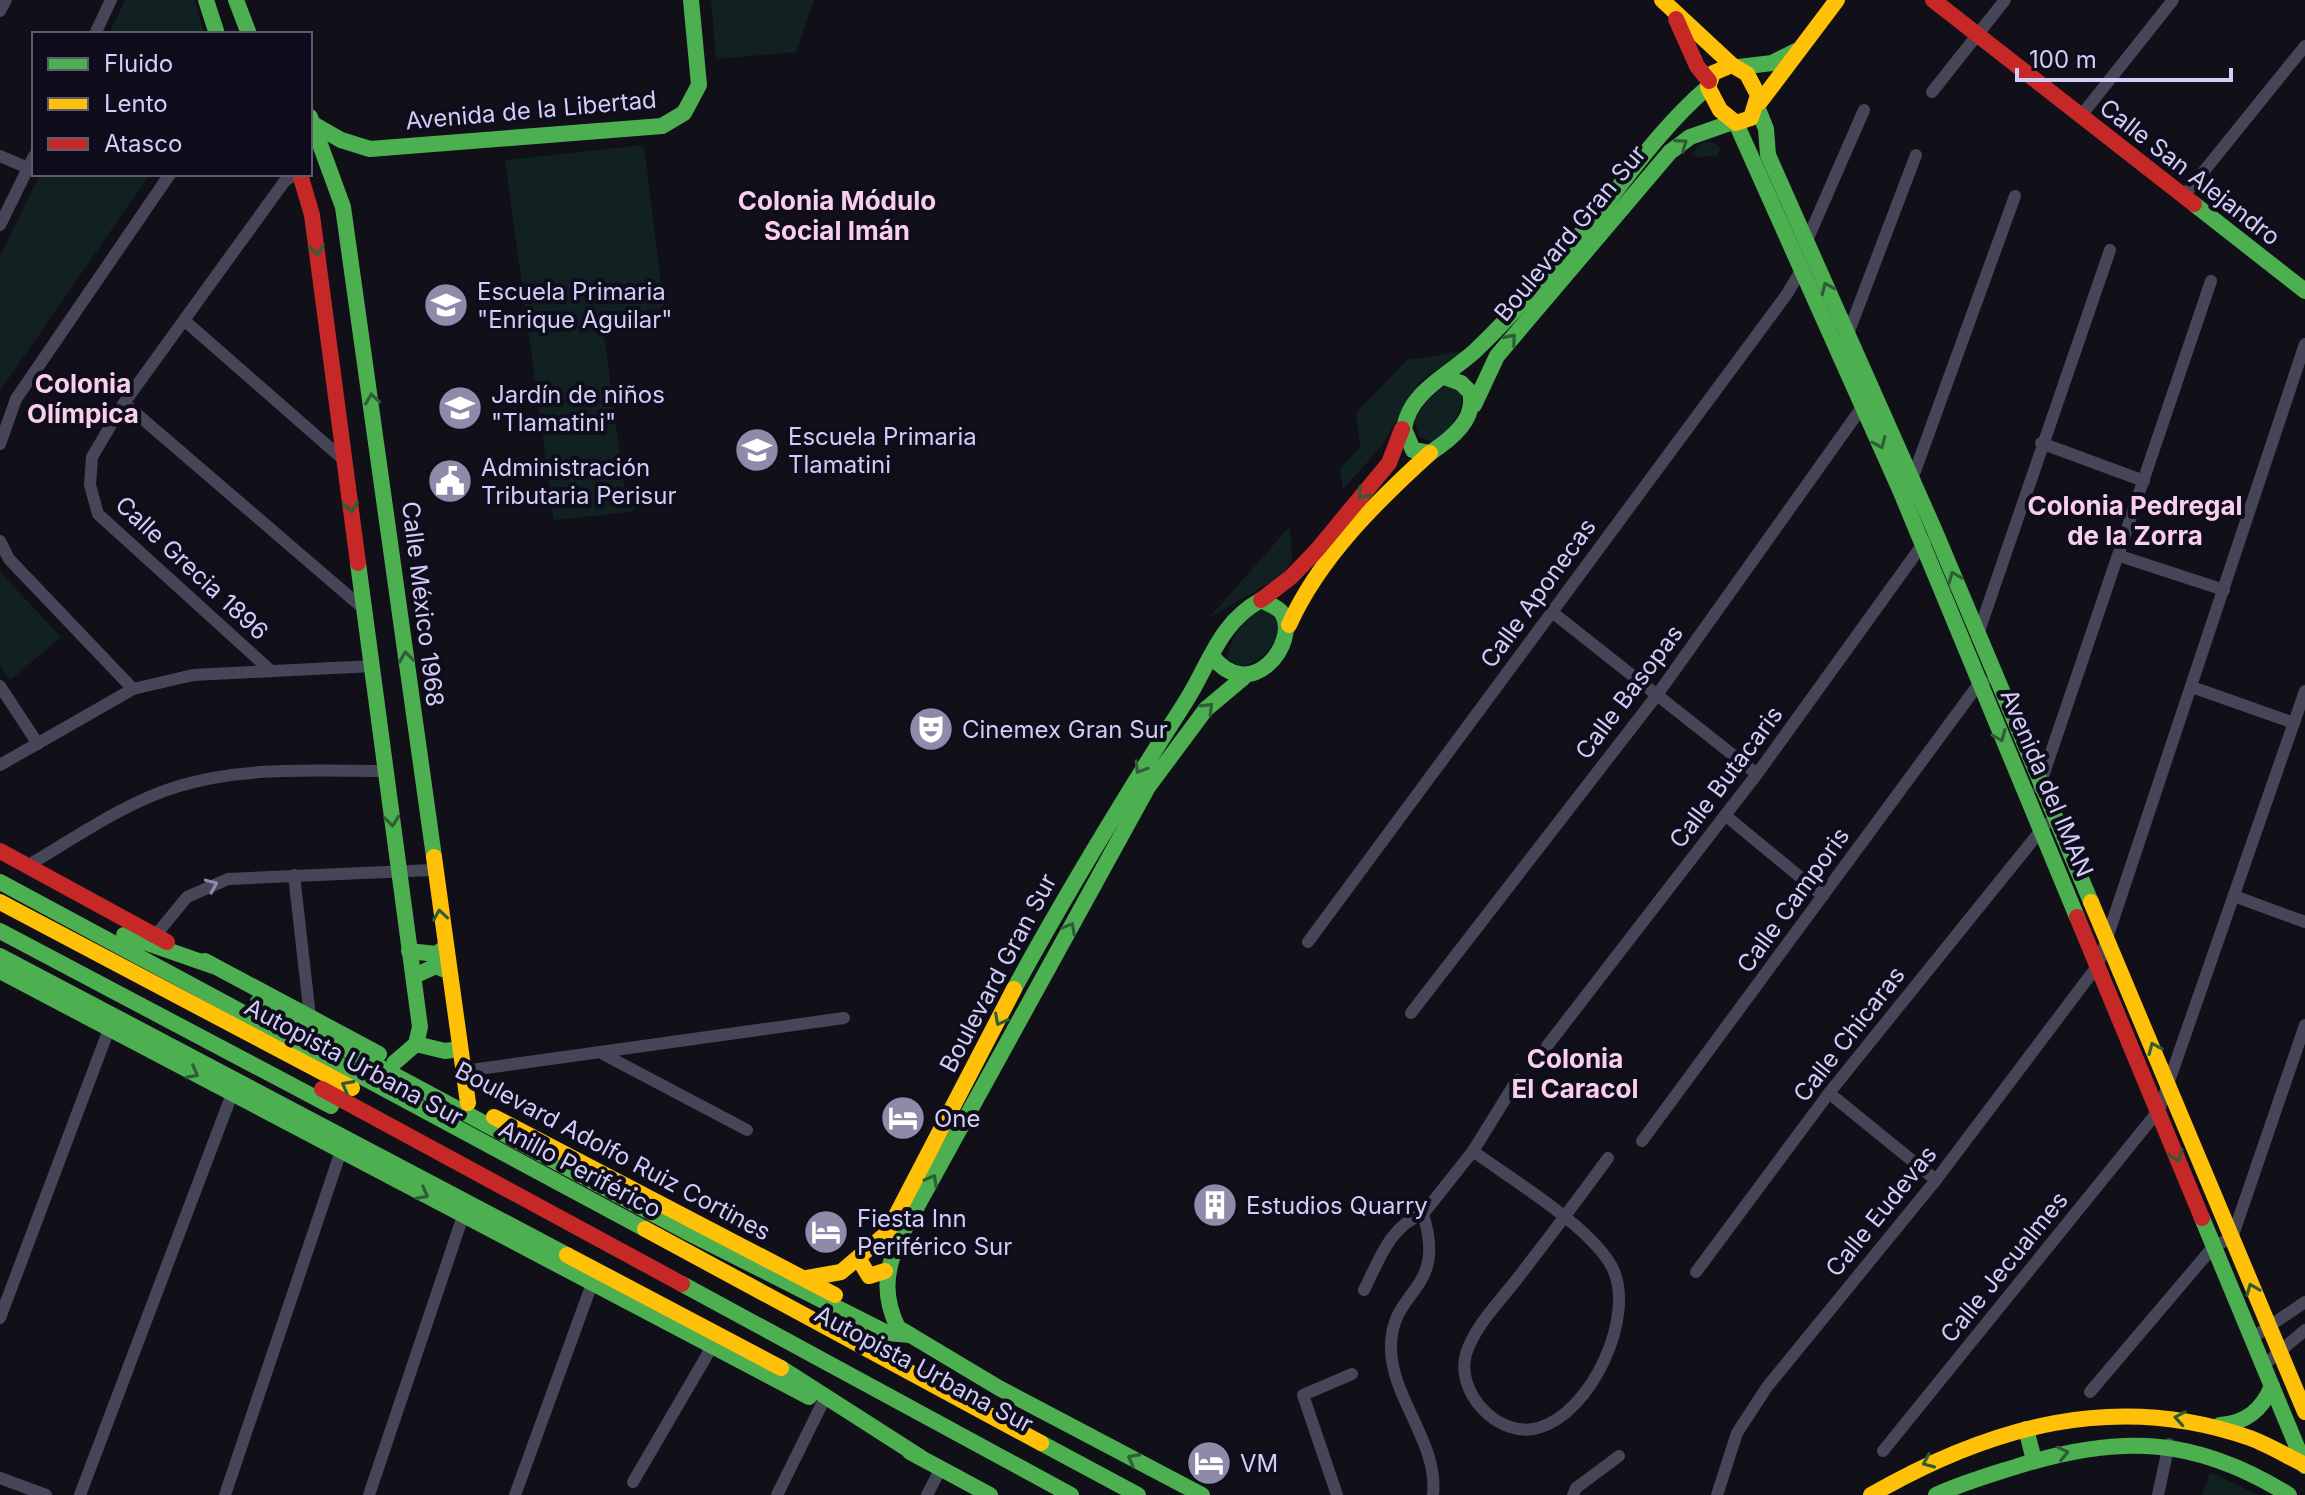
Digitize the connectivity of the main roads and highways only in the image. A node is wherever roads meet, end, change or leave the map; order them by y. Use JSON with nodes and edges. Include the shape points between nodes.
{"nodes":[{"id":1,"x":206,"y":0,"type":"edge"},
{"id":2,"x":236,"y":0,"type":"edge"},
{"id":3,"x":691,"y":0,"type":"edge"},
{"id":4,"x":1662,"y":0,"type":"edge"},
{"id":5,"x":1837,"y":0,"type":"edge"},
{"id":6,"x":1933,"y":0,"type":"edge"},
{"id":7,"x":1674,"y":14,"type":"junction"},
{"id":8,"x":216,"y":32,"type":"edge"},
{"id":9,"x":248,"y":32,"type":"edge"},
{"id":10,"x":1798,"y":51,"type":"junction"},
{"id":11,"x":1736,"y":66,"type":"junction"},
{"id":12,"x":1708,"y":84,"type":"junction"},
{"id":13,"x":1759,"y":105,"type":"junction"},
{"id":14,"x":312,"y":121,"type":"edge"},
{"id":15,"x":1734,"y":123,"type":"junction"},
{"id":16,"x":298,"y":176,"type":"edge"},
{"id":17,"x":2303,"y":285,"type":"edge"},
{"id":18,"x":1843,"y":340,"type":"junction"},
{"id":19,"x":1444,"y":377,"type":"junction"},
{"id":20,"x":1473,"y":407,"type":"junction"},
{"id":21,"x":1403,"y":427,"type":"junction"},
{"id":22,"x":1430,"y":453,"type":"junction"},
{"id":23,"x":1907,"y":486,"type":"junction"},
{"id":24,"x":1261,"y":600,"type":"junction"},
{"id":25,"x":1289,"y":625,"type":"junction"},
{"id":26,"x":1212,"y":656,"type":"junction"},
{"id":27,"x":1243,"y":678,"type":"junction"},
{"id":28,"x":2048,"y":823,"type":"junction"},
{"id":29,"x":0,"y":851,"type":"edge"},
{"id":30,"x":0,"y":870,"type":"edge"},
{"id":31,"x":0,"y":882,"type":"edge"},
{"id":32,"x":0,"y":902,"type":"edge"},
{"id":33,"x":58,"y":912,"type":"junction"},
{"id":34,"x":0,"y":916,"type":"edge"},
{"id":35,"x":0,"y":931,"type":"edge"},
{"id":36,"x":445,"y":948,"type":"junction"},
{"id":37,"x":409,"y":951,"type":"junction"},
{"id":38,"x":0,"y":956,"type":"edge"},
{"id":39,"x":213,"y":966,"type":"junction"},
{"id":40,"x":0,"y":971,"type":"edge"},
{"id":41,"x":448,"y":971,"type":"junction"},
{"id":42,"x":414,"y":976,"type":"junction"},
{"id":43,"x":1021,"y":980,"type":"junction"},
{"id":44,"x":1036,"y":989,"type":"junction"},
{"id":45,"x":416,"y":1044,"type":"junction"},
{"id":46,"x":460,"y":1049,"type":"junction"},
{"id":47,"x":394,"y":1063,"type":"junction"},
{"id":48,"x":468,"y":1103,"type":"junction"},
{"id":49,"x":543,"y":1217,"type":"junction"},
{"id":50,"x":690,"y":1234,"type":"junction"},
{"id":51,"x":732,"y":1248,"type":"junction"},
{"id":52,"x":860,"y":1261,"type":"junction"},
{"id":53,"x":885,"y":1271,"type":"junction"},
{"id":54,"x":803,"y":1278,"type":"junction"},
{"id":55,"x":822,"y":1306,"type":"junction"},
{"id":56,"x":904,"y":1332,"type":"junction"},
{"id":57,"x":2272,"y":1386,"type":"junction"},
{"id":58,"x":793,"y":1389,"type":"junction"},
{"id":59,"x":2305,"y":1412,"type":"edge"},
{"id":60,"x":2213,"y":1425,"type":"junction"},
{"id":61,"x":2026,"y":1429,"type":"junction"},
{"id":62,"x":920,"y":1457,"type":"junction"},
{"id":63,"x":1068,"y":1459,"type":"junction"},
{"id":64,"x":2034,"y":1460,"type":"junction"},
{"id":65,"x":2305,"y":1465,"type":"edge"},
{"id":66,"x":990,"y":1495,"type":"edge"},
{"id":67,"x":1050,"y":1495,"type":"edge"},
{"id":68,"x":1071,"y":1495,"type":"edge"},
{"id":69,"x":1106,"y":1495,"type":"edge"},
{"id":70,"x":1138,"y":1495,"type":"edge"},
{"id":71,"x":1202,"y":1495,"type":"edge"},
{"id":72,"x":1871,"y":1495,"type":"edge"},
{"id":73,"x":1936,"y":1495,"type":"edge"},
{"id":74,"x":2289,"y":1495,"type":"edge"}],
"edges":[{"from":1,"to":8,"type":"main road"},
{"from":2,"to":9,"type":"main road"},
{"from":3,"to":14,"type":"main road","name":"Avenida de la Libertad","via":[[699,85],[684,113],[662,126],[370,149]]},
{"from":4,"to":7,"type":"main road"},
{"from":5,"to":10,"type":"main road"},
{"from":6,"to":17,"type":"main road","name":"Calle San Alejandro"},
{"from":7,"to":11,"type":"main road"},
{"from":7,"to":12,"type":"main road"},
{"from":10,"to":11,"type":"main road","via":[[1772,63]]},
{"from":10,"to":13,"type":"main road"},
{"from":11,"to":12,"type":"main road","via":[[1721,67]]},
{"from":11,"to":13,"type":"main road","via":[[1754,83]]},
{"from":12,"to":15,"type":"main road","via":[[1720,110]]},
{"from":12,"to":19,"type":"main road","name":"Boulevard Gran Sur","via":[[1680,109],[1602,208],[1481,345]]},
{"from":13,"to":15,"type":"main road","via":[[1751,118]]},
{"from":18,"to":13,"type":"main road","name":"Avenida del IMAN","one_way":true,"via":[[1768,155]]},
{"from":36,"to":14,"type":"main road","name":"Calle México 1968","one_way":true,"via":[[356,285],[343,207]]},
{"from":15,"to":18,"type":"main road","name":"Avenida del IMAN","via":[[1802,270]]},
{"from":20,"to":15,"type":"main road","name":"Boulevard Gran Sur","one_way":true,"via":[[1497,356],[1670,152],[1701,132]]},
{"from":16,"to":37,"type":"main road","one_way":true,"via":[[312,215]]},
{"from":18,"to":23,"type":"main road","name":"Avenida del IMAN"},
{"from":19,"to":20,"type":"main road","via":[[1466,385]]},
{"from":19,"to":21,"type":"main road","via":[[1412,408]]},
{"from":20,"to":22,"type":"main road","via":[[1458,433]]},
{"from":21,"to":22,"type":"main road","via":[[1413,450]]},
{"from":21,"to":24,"type":"main road","one_way":true,"via":[[1389,463],[1291,577]]},
{"from":22,"to":25,"type":"main road","via":[[1305,590]]},
{"from":28,"to":23,"type":"main road","name":"Avenida del IMAN","one_way":true,"via":[[2042,786],[1934,529]]},
{"from":23,"to":28,"type":"main road","name":"Avenida del IMAN","one_way":true,"via":[[1922,545],[1978,685],[2026,794]]},
{"from":24,"to":25,"type":"main road","via":[[1281,607]]},
{"from":24,"to":26,"type":"main road","via":[[1229,620]]},
{"from":25,"to":27,"type":"main road","via":[[1273,658]]},
{"from":26,"to":27,"type":"main road","via":[[1221,671]]},
{"from":26,"to":43,"type":"main road","name":"Boulevard Gran Sur","one_way":true,"via":[[1112,813]]},
{"from":44,"to":27,"type":"main road","name":"Boulevard Gran Sur","one_way":true,"via":[[1156,775],[1208,707]]},
{"from":28,"to":57,"type":"main road","name":"Avenida del IMAN","one_way":true,"via":[[2098,965]]},
{"from":59,"to":28,"type":"main road","name":"Avenida del IMAN","one_way":true,"via":[[2107,938]]},
{"from":29,"to":39,"type":"main road","name":"Boulevard Adolfo Ruiz Cortines"},
{"from":30,"to":50,"type":"main road","via":[[506,1132]]},
{"from":31,"to":33,"type":"main road","name":"Anillo Periférico"},
{"from":69,"to":32,"type":"main road","name":"Autopista Urbana Sur","one_way":true},
{"from":33,"to":39,"type":"main road"},
{"from":33,"to":63,"type":"main road","name":"Anillo Periférico"},
{"from":34,"to":68,"type":"main road","name":"Autopista Urbana Sur"},
{"from":35,"to":49,"type":"main road"},
{"from":36,"to":37,"type":"main road","via":[[436,954]]},
{"from":36,"to":41,"type":"main road","name":"Calle México 1968"},
{"from":37,"to":42,"type":"main road"},
{"from":38,"to":62,"type":"main road","via":[[774,1364]]},
{"from":39,"to":47,"type":"main road","name":"Boulevard Adolfo Ruiz Cortines"},
{"from":40,"to":58,"type":"main road","one_way":true},
{"from":41,"to":42,"type":"main road","via":[[436,966]]},
{"from":41,"to":46,"type":"main road","name":"Calle México 1968"},
{"from":42,"to":45,"type":"main road","via":[[420,1027]]},
{"from":43,"to":44,"type":"main road","via":[[1022,995]]},
{"from":43,"to":52,"type":"main road","name":"Boulevard Gran Sur","one_way":true,"via":[[887,1233]]},
{"from":53,"to":44,"type":"main road","name":"Boulevard Gran Sur","one_way":true},
{"from":45,"to":46,"type":"main road"},
{"from":45,"to":47,"type":"main road"},
{"from":46,"to":48,"type":"main road","name":"Calle México 1968"},
{"from":47,"to":48,"type":"main road","name":"Boulevard Adolfo Ruiz Cortines"},
{"from":48,"to":51,"type":"main road","name":"Boulevard Adolfo Ruiz Cortines"},
{"from":49,"to":58,"type":"main road","via":[[645,1291],[760,1361]]},
{"from":49,"to":67,"type":"main road"},
{"from":50,"to":51,"type":"main road"},
{"from":50,"to":55,"type":"main road","via":[[710,1253]]},
{"from":51,"to":54,"type":"main road","name":"Boulevard Adolfo Ruiz Cortines"},
{"from":51,"to":55,"type":"main road"},
{"from":52,"to":53,"type":"main road","via":[[869,1276]]},
{"from":52,"to":54,"type":"main road","name":"Boulevard Gran Sur","via":[[822,1280]]},
{"from":53,"to":56,"type":"main road","via":[[888,1309]]},
{"from":54,"to":56,"type":"main road","name":"Boulevard Adolfo Ruiz Cortines"},
{"from":55,"to":56,"type":"main road","via":[[887,1333]]},
{"from":55,"to":63,"type":"main road","via":[[1044,1434]]},
{"from":71,"to":56,"type":"main road","name":"Boulevard Adolfo Ruiz Cortines","one_way":true},
{"from":57,"to":60,"type":"main road","via":[[2248,1418]]},
{"from":57,"to":65,"type":"main road","name":"Avenida del IMAN"},
{"from":58,"to":62,"type":"main road"},
{"from":60,"to":61,"type":"main road","one_way":true,"via":[[2124,1413]]},
{"from":60,"to":65,"type":"main road"},
{"from":61,"to":64,"type":"main road"},
{"from":61,"to":72,"type":"main road","one_way":true,"via":[[1922,1464]]},
{"from":62,"to":66,"type":"main road"},
{"from":63,"to":70,"type":"main road","name":"Anillo Periférico"},
{"from":64,"to":73,"type":"main road"},
{"from":64,"to":74,"type":"main road","one_way":true,"via":[[2119,1444],[2169,1444],[2226,1459]]}]}
